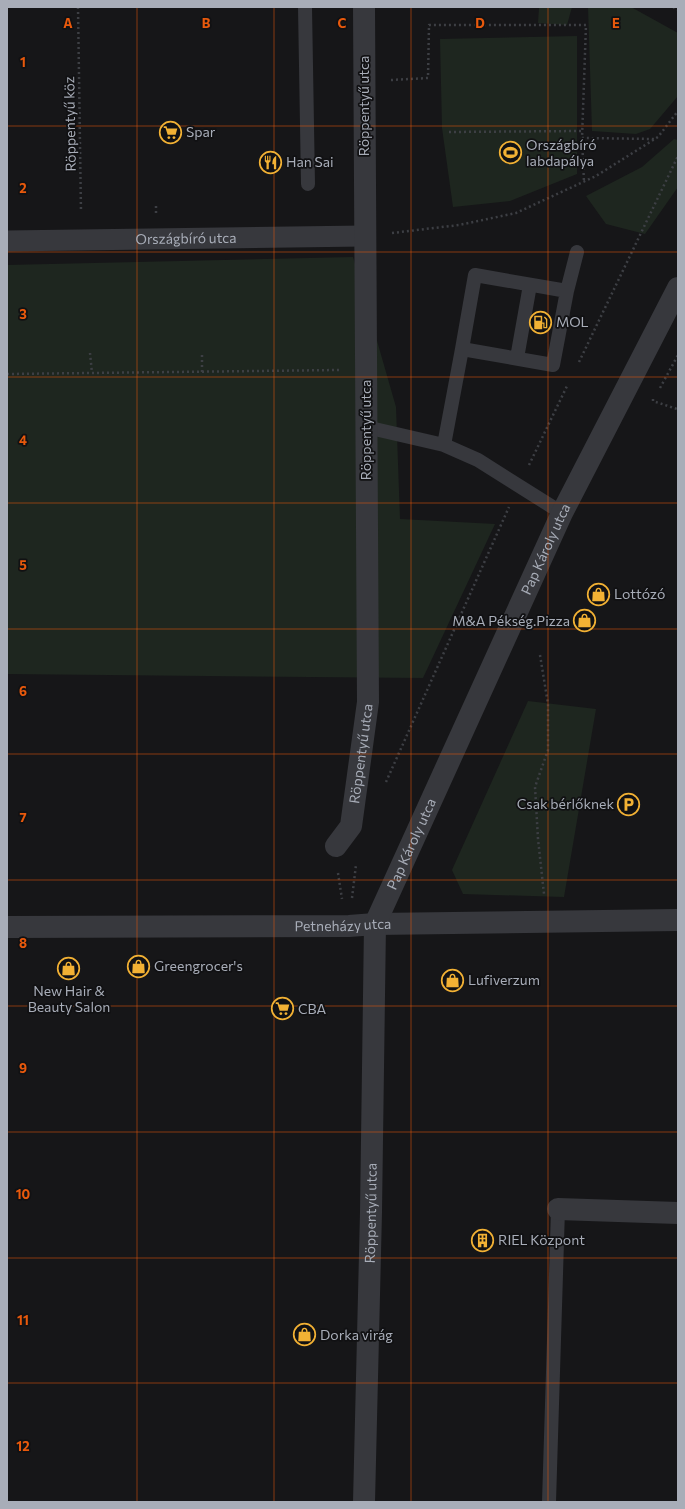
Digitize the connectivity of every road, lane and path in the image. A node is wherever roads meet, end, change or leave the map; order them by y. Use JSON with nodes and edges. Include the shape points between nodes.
{"nodes":[{"id":1,"x":78,"y":7,"type":"edge"},
{"id":2,"x":305,"y":7,"type":"edge"},
{"id":3,"x":364,"y":7,"type":"edge"},
{"id":4,"x":673,"y":7,"type":"edge"},
{"id":5,"x":678,"y":10,"type":"edge"},
{"id":6,"x":364,"y":81,"type":"junction"},
{"id":7,"x":678,"y":111,"type":"edge"},
{"id":8,"x":449,"y":132,"type":"dead end"},
{"id":9,"x":582,"y":132,"type":"junction"},
{"id":10,"x":582,"y":138,"type":"junction"},
{"id":11,"x":654,"y":139,"type":"junction"},
{"id":12,"x":584,"y":182,"type":"junction"},
{"id":13,"x":308,"y":184,"type":"dead end"},
{"id":14,"x":364,"y":236,"type":"junction"},
{"id":15,"x":81,"y":240,"type":"junction"},
{"id":16,"x":7,"y":241,"type":"edge"},
{"id":17,"x":577,"y":252,"type":"dead end"},
{"id":18,"x":530,"y":285,"type":"junction"},
{"id":19,"x":678,"y":288,"type":"edge"},
{"id":20,"x":567,"y":291,"type":"junction"},
{"id":21,"x":462,"y":349,"type":"junction"},
{"id":22,"x":202,"y":352,"type":"dead end"},
{"id":23,"x":90,"y":353,"type":"dead end"},
{"id":24,"x":678,"y":355,"type":"edge"},
{"id":25,"x":517,"y":358,"type":"junction"},
{"id":26,"x":365,"y":370,"type":"junction"},
{"id":27,"x":202,"y":372,"type":"junction"},
{"id":28,"x":92,"y":373,"type":"junction"},
{"id":29,"x":7,"y":374,"type":"edge"},
{"id":30,"x":677,"y":409,"type":"dead end"},
{"id":31,"x":366,"y":427,"type":"junction"},
{"id":32,"x":444,"y":445,"type":"junction"},
{"id":33,"x":562,"y":513,"type":"junction"},
{"id":34,"x":540,"y":655,"type":"dead end"},
{"id":35,"x":336,"y":846,"type":"joint"},
{"id":36,"x":544,"y":896,"type":"dead end"},
{"id":37,"x":678,"y":920,"type":"edge"},
{"id":38,"x":375,"y":924,"type":"junction"},
{"id":39,"x":349,"y":926,"type":"junction"},
{"id":40,"x":7,"y":927,"type":"edge"},
{"id":41,"x":558,"y":1210,"type":"joint"},
{"id":42,"x":678,"y":1214,"type":"edge"},
{"id":43,"x":364,"y":1502,"type":"edge"},
{"id":44,"x":549,"y":1502,"type":"edge"}],
"edges":[{"from":1,"to":15,"type":"path","name":"Röppentyű köz"},
{"from":2,"to":13,"type":"lane"},
{"from":3,"to":6,"type":"street","name":"Röppentyű utca"},
{"from":4,"to":5,"type":"path"},
{"from":6,"to":9,"type":"path","via":[[428,78],[429,25],[586,25]]},
{"from":6,"to":14,"type":"street","name":"Röppentyű utca"},
{"from":7,"to":11,"type":"path"},
{"from":8,"to":9,"type":"path"},
{"from":9,"to":10,"type":"path"},
{"from":10,"to":11,"type":"path"},
{"from":10,"to":12,"type":"path"},
{"from":11,"to":12,"type":"path"},
{"from":12,"to":14,"type":"path","via":[[516,212],[459,226]]},
{"from":14,"to":15,"type":"street","name":"Országbíró utca"},
{"from":14,"to":26,"type":"street","name":"Röppentyű utca"},
{"from":15,"to":16,"type":"street","name":"Országbíró utca"},
{"from":17,"to":20,"type":"lane"},
{"from":18,"to":20,"type":"lane"},
{"from":18,"to":21,"type":"lane","via":[[475,275]]},
{"from":18,"to":25,"type":"lane"},
{"from":19,"to":33,"type":"street","name":"Pap Károly utca"},
{"from":20,"to":25,"type":"lane","via":[[553,365]]},
{"from":21,"to":25,"type":"lane"},
{"from":21,"to":32,"type":"lane"},
{"from":22,"to":27,"type":"path"},
{"from":23,"to":28,"type":"path"},
{"from":24,"to":30,"type":"path","via":[[653,401]]},
{"from":26,"to":27,"type":"path"},
{"from":26,"to":31,"type":"street","name":"Röppentyű utca"},
{"from":27,"to":28,"type":"path"},
{"from":28,"to":29,"type":"path"},
{"from":31,"to":32,"type":"lane"},
{"from":31,"to":35,"type":"street","name":"Röppentyű utca","via":[[368,702],[351,826]]},
{"from":32,"to":33,"type":"lane","via":[[478,460]]},
{"from":33,"to":38,"type":"street","name":"Pap Károly utca"},
{"from":34,"to":36,"type":"path","via":[[548,704],[548,750],[535,787]]},
{"from":35,"to":39,"type":"path","via":[[337,868]]},
{"from":37,"to":38,"type":"street","name":"Petneházy utca"},
{"from":38,"to":39,"type":"street","name":"Petneházy utca"},
{"from":38,"to":43,"type":"street","name":"Röppentyű utca"},
{"from":39,"to":40,"type":"street","name":"Petneházy utca"},
{"from":41,"to":42,"type":"street"},
{"from":41,"to":44,"type":"lane"}]}
